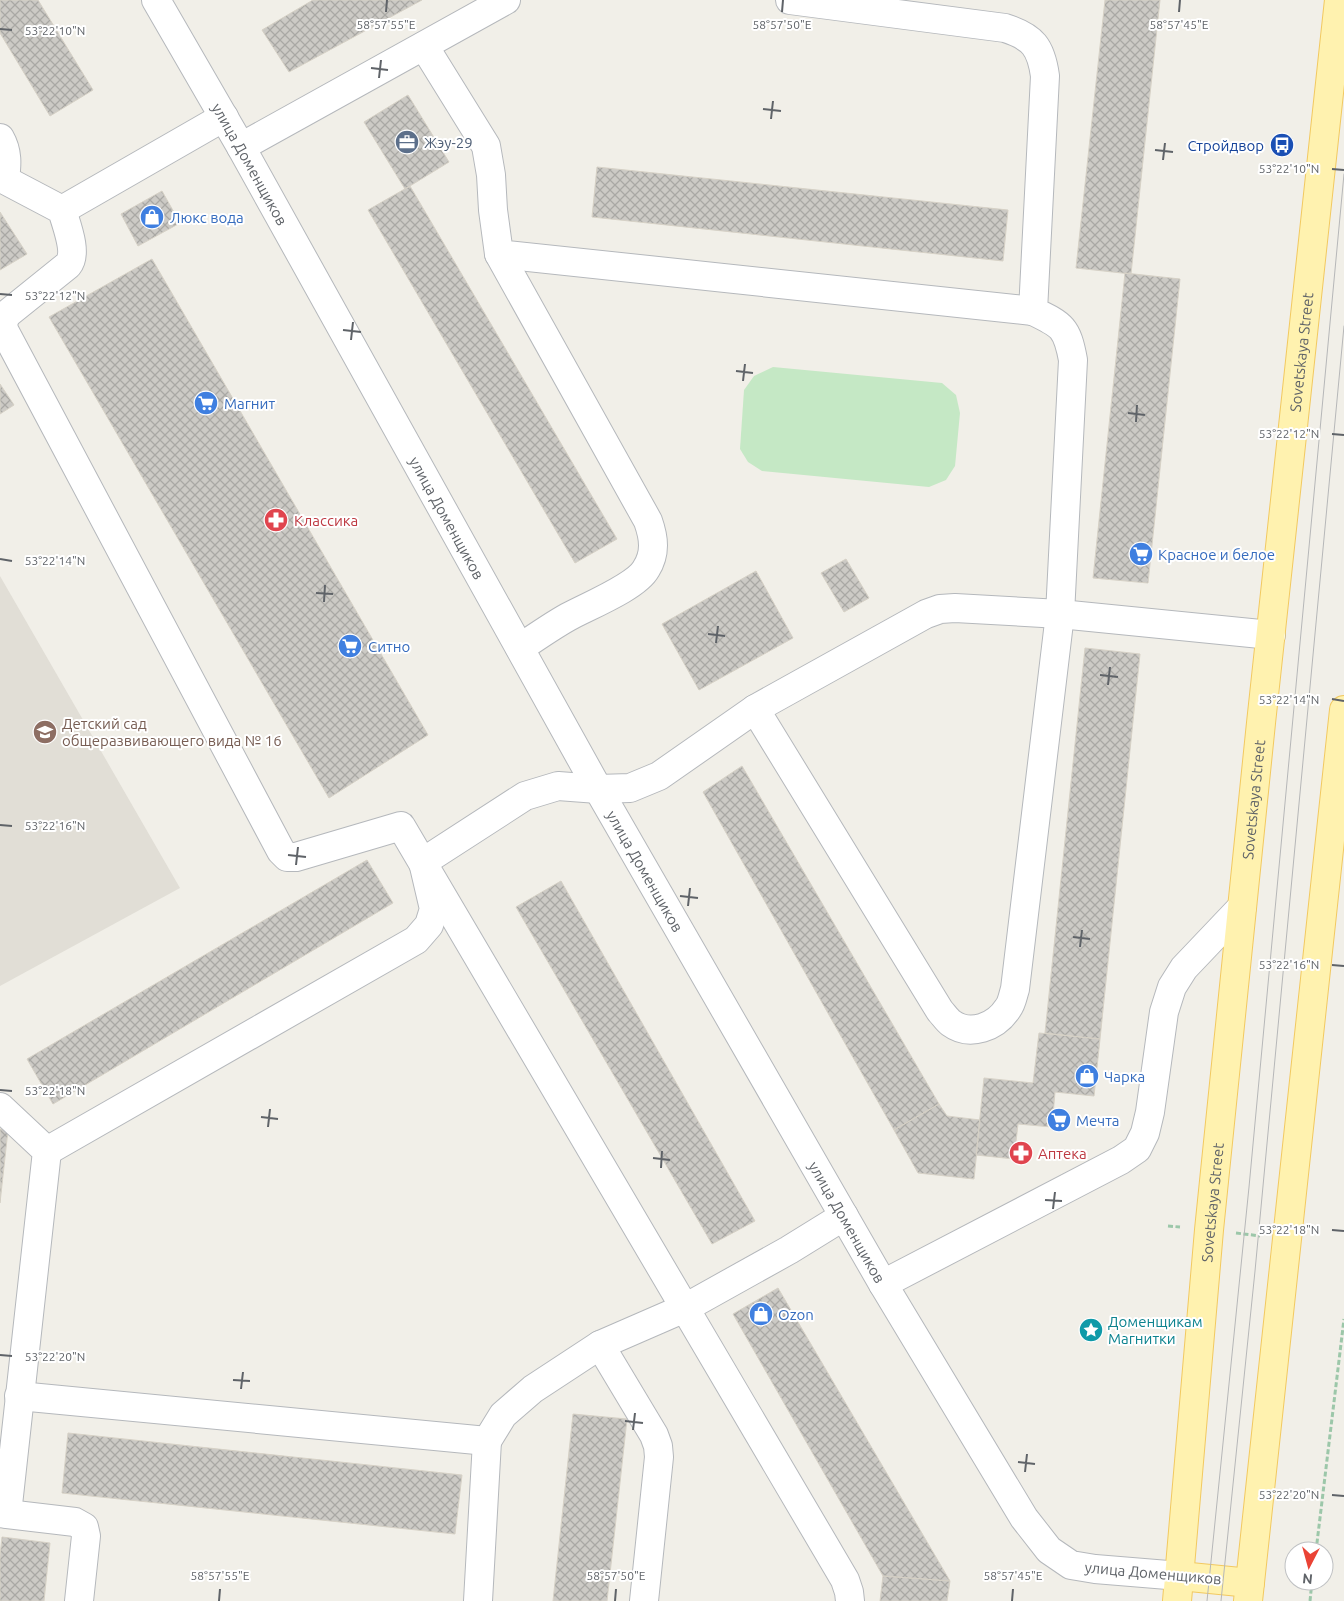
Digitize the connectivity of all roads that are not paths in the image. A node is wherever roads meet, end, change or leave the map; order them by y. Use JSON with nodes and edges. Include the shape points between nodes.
{"nodes":[{"id":1,"x":156,"y":0,"type":"edge"},
{"id":2,"x":506,"y":0,"type":"edge"},
{"id":3,"x":790,"y":0,"type":"edge"},
{"id":4,"x":1339,"y":0,"type":"edge"},
{"id":5,"x":424,"y":46,"type":"junction"},
{"id":6,"x":224,"y":117,"type":"junction"},
{"id":7,"x":0,"y":138,"type":"edge"},
{"id":8,"x":242,"y":147,"type":"junction"},
{"id":9,"x":2,"y":181,"type":"edge"},
{"id":10,"x":62,"y":210,"type":"junction"},
{"id":11,"x":499,"y":254,"type":"junction"},
{"id":12,"x":1033,"y":311,"type":"junction"},
{"id":13,"x":1060,"y":614,"type":"junction"},
{"id":14,"x":1271,"y":635,"type":"junction"},
{"id":15,"x":520,"y":648,"type":"junction"},
{"id":16,"x":755,"y":709,"type":"junction"},
{"id":17,"x":1343,"y":721,"type":"edge"},
{"id":18,"x":598,"y":789,"type":"junction"},
{"id":19,"x":423,"y":862,"type":"junction"},
{"id":20,"x":1242,"y":907,"type":"junction"},
{"id":21,"x":0,"y":1107,"type":"edge"},
{"id":22,"x":47,"y":1151,"type":"junction"},
{"id":23,"x":844,"y":1216,"type":"junction"},
{"id":24,"x":883,"y":1284,"type":"junction"},
{"id":25,"x":684,"y":1308,"type":"junction"},
{"id":26,"x":600,"y":1345,"type":"junction"},
{"id":27,"x":18,"y":1396,"type":"junction"},
{"id":28,"x":487,"y":1441,"type":"junction"},
{"id":29,"x":3,"y":1514,"type":"edge"},
{"id":30,"x":1179,"y":1588,"type":"edge"},
{"id":31,"x":1249,"y":1592,"type":"edge"},
{"id":32,"x":79,"y":1601,"type":"edge"},
{"id":33,"x":478,"y":1601,"type":"edge"},
{"id":34,"x":644,"y":1601,"type":"edge"},
{"id":35,"x":850,"y":1601,"type":"edge"}],
"edges":[{"from":1,"to":6,"type":"street","name":"улица Доменщиков"},
{"from":2,"to":5,"type":"street"},
{"from":3,"to":12,"type":"street","via":[[1006,28],[1035,44],[1043,59],[1045,76]]},
{"from":4,"to":14,"type":"main road","name":"Sovetskaya Street"},
{"from":5,"to":8,"type":"street"},
{"from":5,"to":11,"type":"street","via":[[486,146]]},
{"from":6,"to":8,"type":"street","name":"улица Доменщиков"},
{"from":6,"to":10,"type":"street"},
{"from":7,"to":9,"type":"street","via":[[8,161]]},
{"from":8,"to":15,"type":"street","name":"улица Доменщиков"},
{"from":9,"to":10,"type":"street"},
{"from":10,"to":19,"type":"street","via":[[73,252],[72,261],[7,314],[4,330],[281,851],[287,857],[296,857],[400,826]]},
{"from":11,"to":12,"type":"street"},
{"from":11,"to":15,"type":"street","via":[[648,521],[654,538],[653,555],[646,571],[633,583],[567,618]]},
{"from":12,"to":13,"type":"street","via":[[1064,329],[1073,360]]},
{"from":13,"to":14,"type":"street"},
{"from":13,"to":16,"type":"street","via":[[940,609]]},
{"from":13,"to":16,"type":"street","via":[[1015,990],[1010,1007],[984,1028],[966,1029],[951,1023],[940,1011]]},
{"from":14,"to":20,"type":"main road","name":"Sovetskaya Street"},
{"from":15,"to":18,"type":"street","name":"улица Доменщиков"},
{"from":16,"to":18,"type":"street","via":[[659,776],[630,788]]},
{"from":17,"to":31,"type":"main road"},
{"from":18,"to":19,"type":"street","via":[[558,786],[525,796]]},
{"from":18,"to":23,"type":"street","name":"улица Доменщиков"},
{"from":19,"to":22,"type":"street","via":[[434,909],[429,926],[416,940]]},
{"from":19,"to":25,"type":"street"},
{"from":20,"to":24,"type":"street","via":[[1184,968],[1172,987],[1164,1012],[1150,1112],[1137,1149]]},
{"from":20,"to":30,"type":"main road","name":"Sovetskaya Street","via":[[1209,1230]]},
{"from":21,"to":22,"type":"street"},
{"from":22,"to":27,"type":"street"},
{"from":23,"to":24,"type":"street","name":"улица Доменщиков"},
{"from":23,"to":25,"type":"street"},
{"from":24,"to":30,"type":"street","name":"улица Доменщиков","via":[[1024,1518],[1049,1550],[1071,1565]]},
{"from":25,"to":26,"type":"street"},
{"from":25,"to":35,"type":"street","via":[[845,1580]]},
{"from":26,"to":28,"type":"street","via":[[534,1389],[503,1415]]},
{"from":26,"to":34,"type":"street","via":[[658,1446]]},
{"from":27,"to":28,"type":"street"},
{"from":27,"to":29,"type":"street"},
{"from":28,"to":33,"type":"street"},
{"from":29,"to":32,"type":"street","via":[[75,1522],[84,1527],[86,1536]]},
{"from":30,"to":31,"type":"main road","name":"улица Доменщиков"}]}
